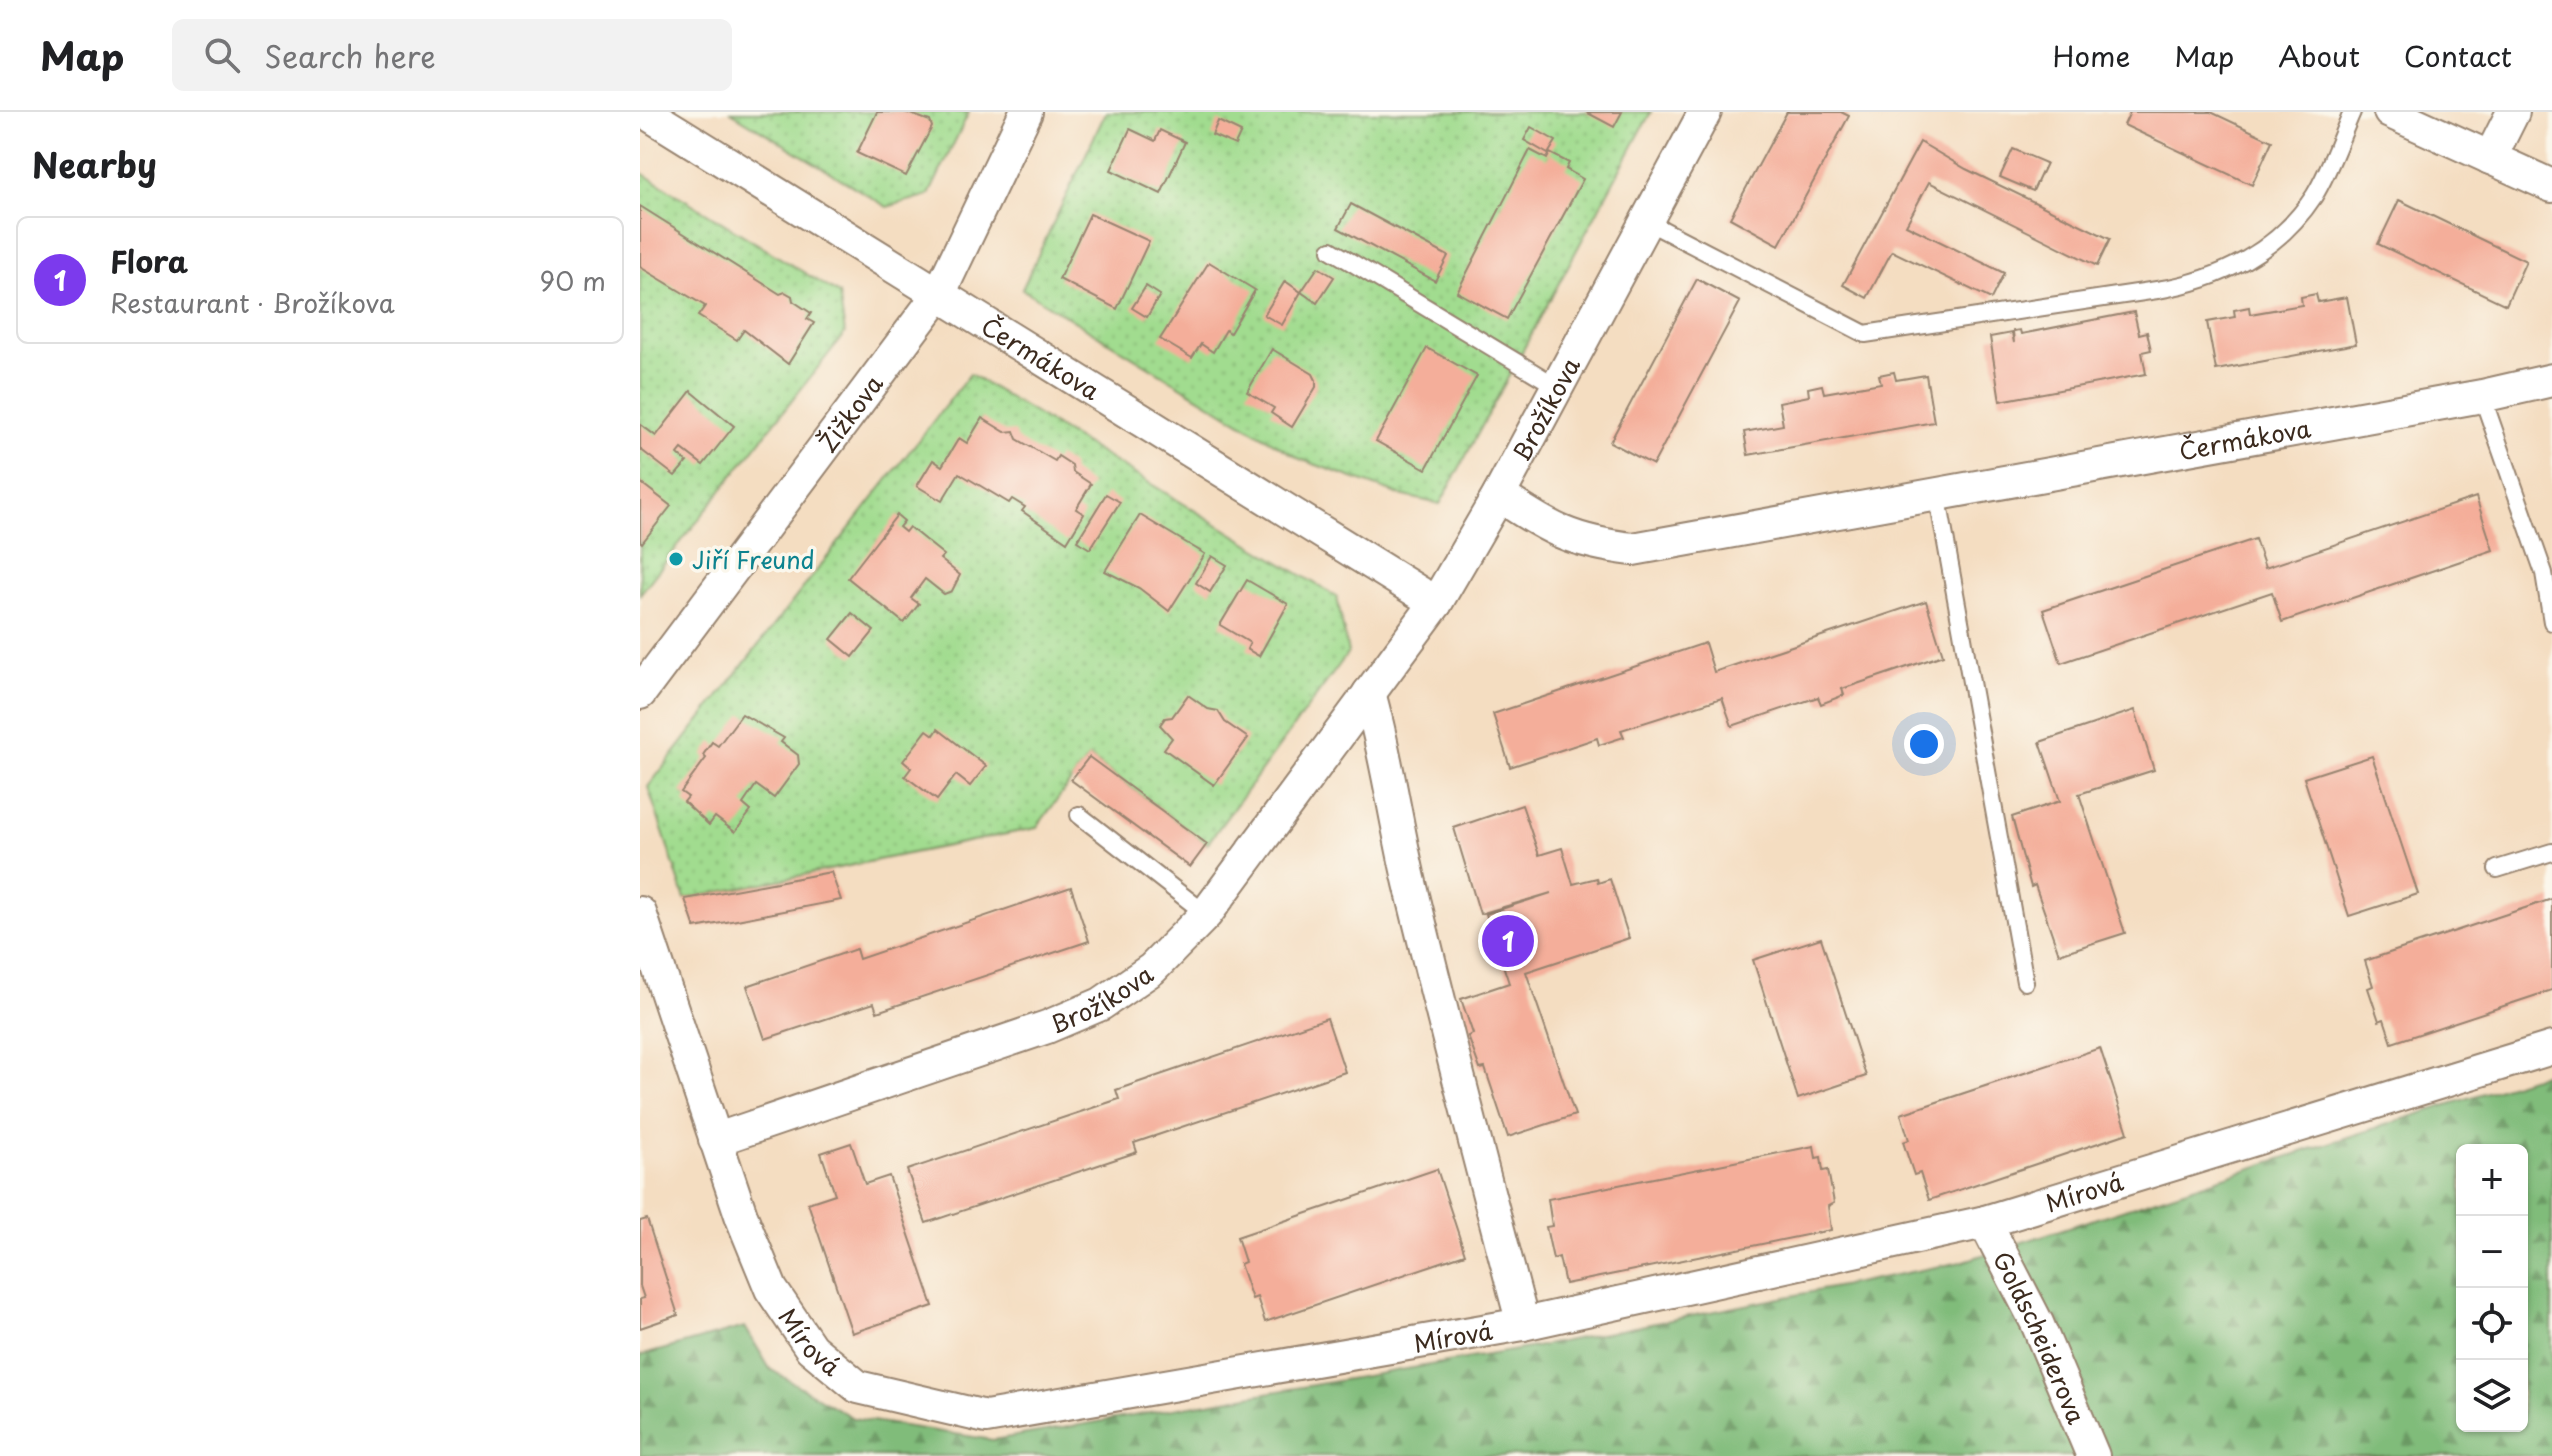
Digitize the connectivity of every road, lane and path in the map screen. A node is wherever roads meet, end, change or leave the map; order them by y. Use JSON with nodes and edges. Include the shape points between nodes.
{"nodes":[{"id":1,"x":645,"y":112,"type":"edge"},
{"id":2,"x":1026,"y":112,"type":"edge"},
{"id":3,"x":1705,"y":112,"type":"edge"},
{"id":4,"x":2352,"y":112,"type":"edge"},
{"id":5,"x":2390,"y":112,"type":"edge"},
{"id":6,"x":2513,"y":112,"type":"edge"},
{"id":7,"x":2490,"y":158,"type":"junction"},
{"id":8,"x":2552,"y":186,"type":"edge"},
{"id":9,"x":1646,"y":221,"type":"junction"},
{"id":10,"x":1331,"y":250,"type":"dead end"},
{"id":11,"x":939,"y":294,"type":"junction"},
{"id":12,"x":2552,"y":380,"type":"edge"},
{"id":13,"x":1556,"y":386,"type":"junction"},
{"id":14,"x":2482,"y":396,"type":"junction"},
{"id":15,"x":1937,"y":493,"type":"junction"},
{"id":16,"x":1499,"y":495,"type":"junction"},
{"id":17,"x":1436,"y":603,"type":"junction"},
{"id":18,"x":2552,"y":622,"type":"edge"},
{"id":19,"x":640,"y":693,"type":"edge"},
{"id":20,"x":1369,"y":693,"type":"junction"},
{"id":21,"x":1079,"y":815,"type":"dead end"},
{"id":22,"x":2552,"y":852,"type":"edge"},
{"id":23,"x":2497,"y":869,"type":"dead end"},
{"id":24,"x":640,"y":913,"type":"edge"},
{"id":25,"x":1206,"y":914,"type":"junction"},
{"id":26,"x":2025,"y":982,"type":"dead end"},
{"id":27,"x":2552,"y":1048,"type":"edge"},
{"id":28,"x":715,"y":1140,"type":"junction"},
{"id":29,"x":1985,"y":1222,"type":"junction"},
{"id":30,"x":1523,"y":1324,"type":"junction"},
{"id":31,"x":2093,"y":1456,"type":"edge"}],
"edges":[{"from":1,"to":11,"type":"street","name":"Čermákova"},
{"from":2,"to":11,"type":"street","name":"Žižkova"},
{"from":3,"to":9,"type":"street","name":"Brožíkova"},
{"from":4,"to":9,"type":"lane","via":[[2313,196],[2263,252],[2197,284],[1865,334]]},
{"from":5,"to":7,"type":"street"},
{"from":6,"to":7,"type":"street"},
{"from":7,"to":8,"type":"street"},
{"from":9,"to":13,"type":"street","name":"Brožíkova"},
{"from":10,"to":13,"type":"lane"},
{"from":11,"to":17,"type":"street","name":"Čermákova"},
{"from":11,"to":19,"type":"street","name":"Žižkova"},
{"from":12,"to":14,"type":"street","name":"Čermákova"},
{"from":13,"to":16,"type":"street","name":"Brožíkova"},
{"from":14,"to":15,"type":"street","name":"Čermákova"},
{"from":14,"to":18,"type":"lane","via":[[2544,573]]},
{"from":15,"to":16,"type":"street","name":"Čermákova","via":[[1633,549],[1591,544],[1551,530]]},
{"from":15,"to":26,"type":"lane"},
{"from":16,"to":17,"type":"street","name":"Brožíkova"},
{"from":17,"to":20,"type":"street","name":"Brožíkova"},
{"from":20,"to":25,"type":"street","name":"Brožíkova"},
{"from":20,"to":30,"type":"street","via":[[1446,1031]]},
{"from":21,"to":25,"type":"lane"},
{"from":22,"to":23,"type":"lane"},
{"from":24,"to":28,"type":"street","name":"Mírová"},
{"from":25,"to":28,"type":"street","name":"Brožíkova","via":[[1152,969],[1101,1004]]},
{"from":27,"to":29,"type":"street","name":"Mírová"},
{"from":28,"to":30,"type":"street","name":"Mírová","via":[[771,1289],[811,1348],[858,1387],[972,1414],[986,1417]]},
{"from":29,"to":30,"type":"street","name":"Mírová"},
{"from":29,"to":31,"type":"street","name":"Goldscheiderova","via":[[2037,1323]]}]}
